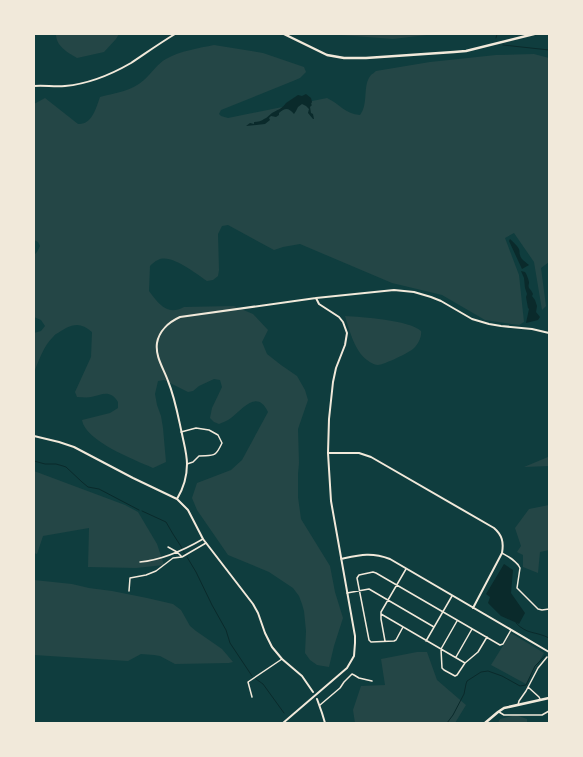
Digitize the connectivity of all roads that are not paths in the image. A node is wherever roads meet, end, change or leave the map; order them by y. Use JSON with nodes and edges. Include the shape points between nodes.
{"nodes":[{"id":1,"x":175,"y":34,"type":"edge"},
{"id":2,"x":284,"y":34,"type":"edge"},
{"id":3,"x":534,"y":34,"type":"edge"},
{"id":4,"x":34,"y":86,"type":"edge"},
{"id":5,"x":316,"y":298,"type":"junction"},
{"id":6,"x":549,"y":333,"type":"edge"},
{"id":7,"x":181,"y":432,"type":"junction"},
{"id":8,"x":34,"y":436,"type":"edge"},
{"id":9,"x":328,"y":453,"type":"junction"},
{"id":10,"x":187,"y":464,"type":"junction"},
{"id":11,"x":177,"y":500,"type":"junction"},
{"id":12,"x":203,"y":539,"type":"junction"},
{"id":13,"x":206,"y":543,"type":"junction"},
{"id":14,"x":168,"y":547,"type":"dead end"},
{"id":15,"x":177,"y":552,"type":"junction"},
{"id":16,"x":502,"y":553,"type":"junction"},
{"id":17,"x":182,"y":557,"type":"junction"},
{"id":18,"x":341,"y":559,"type":"junction"},
{"id":19,"x":140,"y":562,"type":"dead end"},
{"id":20,"x":406,"y":569,"type":"junction"},
{"id":21,"x":397,"y":585,"type":"junction"},
{"id":22,"x":360,"y":590,"type":"junction"},
{"id":23,"x":129,"y":591,"type":"dead end"},
{"id":24,"x":347,"y":593,"type":"junction"},
{"id":25,"x":452,"y":596,"type":"junction"},
{"id":26,"x":388,"y":600,"type":"junction"},
{"id":27,"x":473,"y":608,"type":"junction"},
{"id":28,"x":549,"y":609,"type":"edge"},
{"id":29,"x":443,"y":612,"type":"junction"},
{"id":30,"x":381,"y":614,"type":"junction"},
{"id":31,"x":458,"y":620,"type":"junction"},
{"id":32,"x":403,"y":627,"type":"junction"},
{"id":33,"x":434,"y":627,"type":"junction"},
{"id":34,"x":472,"y":629,"type":"junction"},
{"id":35,"x":511,"y":630,"type":"junction"},
{"id":36,"x":487,"y":637,"type":"junction"},
{"id":37,"x":385,"y":641,"type":"junction"},
{"id":38,"x":426,"y":641,"type":"junction"},
{"id":39,"x":441,"y":649,"type":"junction"},
{"id":40,"x":549,"y":652,"type":"edge"},
{"id":41,"x":456,"y":657,"type":"junction"},
{"id":42,"x":547,"y":657,"type":"dead end"},
{"id":43,"x":282,"y":659,"type":"junction"},
{"id":44,"x":465,"y":663,"type":"junction"},
{"id":45,"x":372,"y":681,"type":"dead end"},
{"id":46,"x":528,"y":687,"type":"junction"},
{"id":47,"x":313,"y":692,"type":"dead end"},
{"id":48,"x":252,"y":697,"type":"dead end"},
{"id":49,"x":549,"y":698,"type":"edge"},
{"id":50,"x":317,"y":699,"type":"dead end"},
{"id":51,"x":541,"y":701,"type":"junction"},
{"id":52,"x":320,"y":705,"type":"junction"},
{"id":53,"x":518,"y":705,"type":"junction"},
{"id":54,"x":549,"y":711,"type":"edge"},
{"id":55,"x":498,"y":712,"type":"junction"},
{"id":56,"x":283,"y":723,"type":"edge"},
{"id":57,"x":325,"y":723,"type":"edge"},
{"id":58,"x":486,"y":723,"type":"edge"}],
"edges":[{"from":1,"to":4,"type":"street","via":[[130,64],[95,79],[64,86]]},
{"from":2,"to":3,"type":"main road","via":[[327,55],[354,58],[466,51]]},
{"from":5,"to":6,"type":"street","via":[[394,290],[414,292],[441,301],[480,322]]},
{"from":5,"to":7,"type":"street","via":[[180,317],[165,328],[157,343],[158,357],[173,396]]},
{"from":5,"to":9,"type":"street","via":[[319,304],[339,317],[347,333],[333,382]]},
{"from":7,"to":10,"type":"street"},
{"from":7,"to":10,"type":"street","via":[[196,428],[209,430],[218,436],[222,443],[216,454],[199,456],[194,462]]},
{"from":8,"to":11,"type":"street","via":[[74,447]]},
{"from":9,"to":16,"type":"street","via":[[359,453],[376,459],[494,528],[502,537]]},
{"from":9,"to":18,"type":"street","via":[[331,501]]},
{"from":10,"to":11,"type":"street","via":[[186,479]]},
{"from":11,"to":12,"type":"street","via":[[188,510]]},
{"from":12,"to":13,"type":"street"},
{"from":12,"to":15,"type":"street"},
{"from":13,"to":17,"type":"street"},
{"from":13,"to":43,"type":"street","via":[[254,604],[268,641]]},
{"from":14,"to":15,"type":"street"},
{"from":15,"to":17,"type":"street"},
{"from":15,"to":19,"type":"street"},
{"from":16,"to":27,"type":"street"},
{"from":16,"to":28,"type":"street","via":[[520,566],[517,588],[538,609]]},
{"from":17,"to":23,"type":"street","via":[[173,558],[156,571],[130,578]]},
{"from":18,"to":20,"type":"street","via":[[375,554],[390,559]]},
{"from":18,"to":24,"type":"street"},
{"from":20,"to":21,"type":"street"},
{"from":20,"to":25,"type":"street"},
{"from":21,"to":22,"type":"street","via":[[373,572],[359,575],[357,578]]},
{"from":21,"to":26,"type":"street"},
{"from":21,"to":29,"type":"street"},
{"from":22,"to":24,"type":"street"},
{"from":22,"to":26,"type":"street","via":[[369,589]]},
{"from":22,"to":37,"type":"street","via":[[369,640]]},
{"from":24,"to":56,"type":"street","via":[[356,642],[354,656],[341,674]]},
{"from":25,"to":27,"type":"street"},
{"from":25,"to":29,"type":"street"},
{"from":26,"to":30,"type":"street"},
{"from":26,"to":33,"type":"street"},
{"from":27,"to":35,"type":"street"},
{"from":29,"to":31,"type":"street"},
{"from":29,"to":33,"type":"street"},
{"from":30,"to":32,"type":"street"},
{"from":30,"to":37,"type":"street"},
{"from":31,"to":34,"type":"street"},
{"from":31,"to":39,"type":"street"},
{"from":32,"to":37,"type":"street","via":[[396,640]]},
{"from":32,"to":38,"type":"street"},
{"from":33,"to":38,"type":"street"},
{"from":34,"to":36,"type":"street"},
{"from":34,"to":41,"type":"street"},
{"from":35,"to":36,"type":"street","via":[[500,645]]},
{"from":35,"to":40,"type":"street"},
{"from":36,"to":44,"type":"street","via":[[478,652]]},
{"from":38,"to":39,"type":"street"},
{"from":39,"to":41,"type":"street"},
{"from":39,"to":44,"type":"street","via":[[444,670],[455,676]]},
{"from":41,"to":44,"type":"street"},
{"from":42,"to":46,"type":"street"},
{"from":43,"to":47,"type":"street","via":[[302,676]]},
{"from":43,"to":48,"type":"street","via":[[248,682]]},
{"from":45,"to":52,"type":"street","via":[[352,674]]},
{"from":46,"to":51,"type":"street"},
{"from":46,"to":53,"type":"street"},
{"from":49,"to":51,"type":"main road"},
{"from":50,"to":52,"type":"street"},
{"from":51,"to":53,"type":"main road"},
{"from":52,"to":57,"type":"street"},
{"from":53,"to":55,"type":"main road"},
{"from":54,"to":55,"type":"street","via":[[542,715],[504,715]]},
{"from":55,"to":58,"type":"main road"}]}
